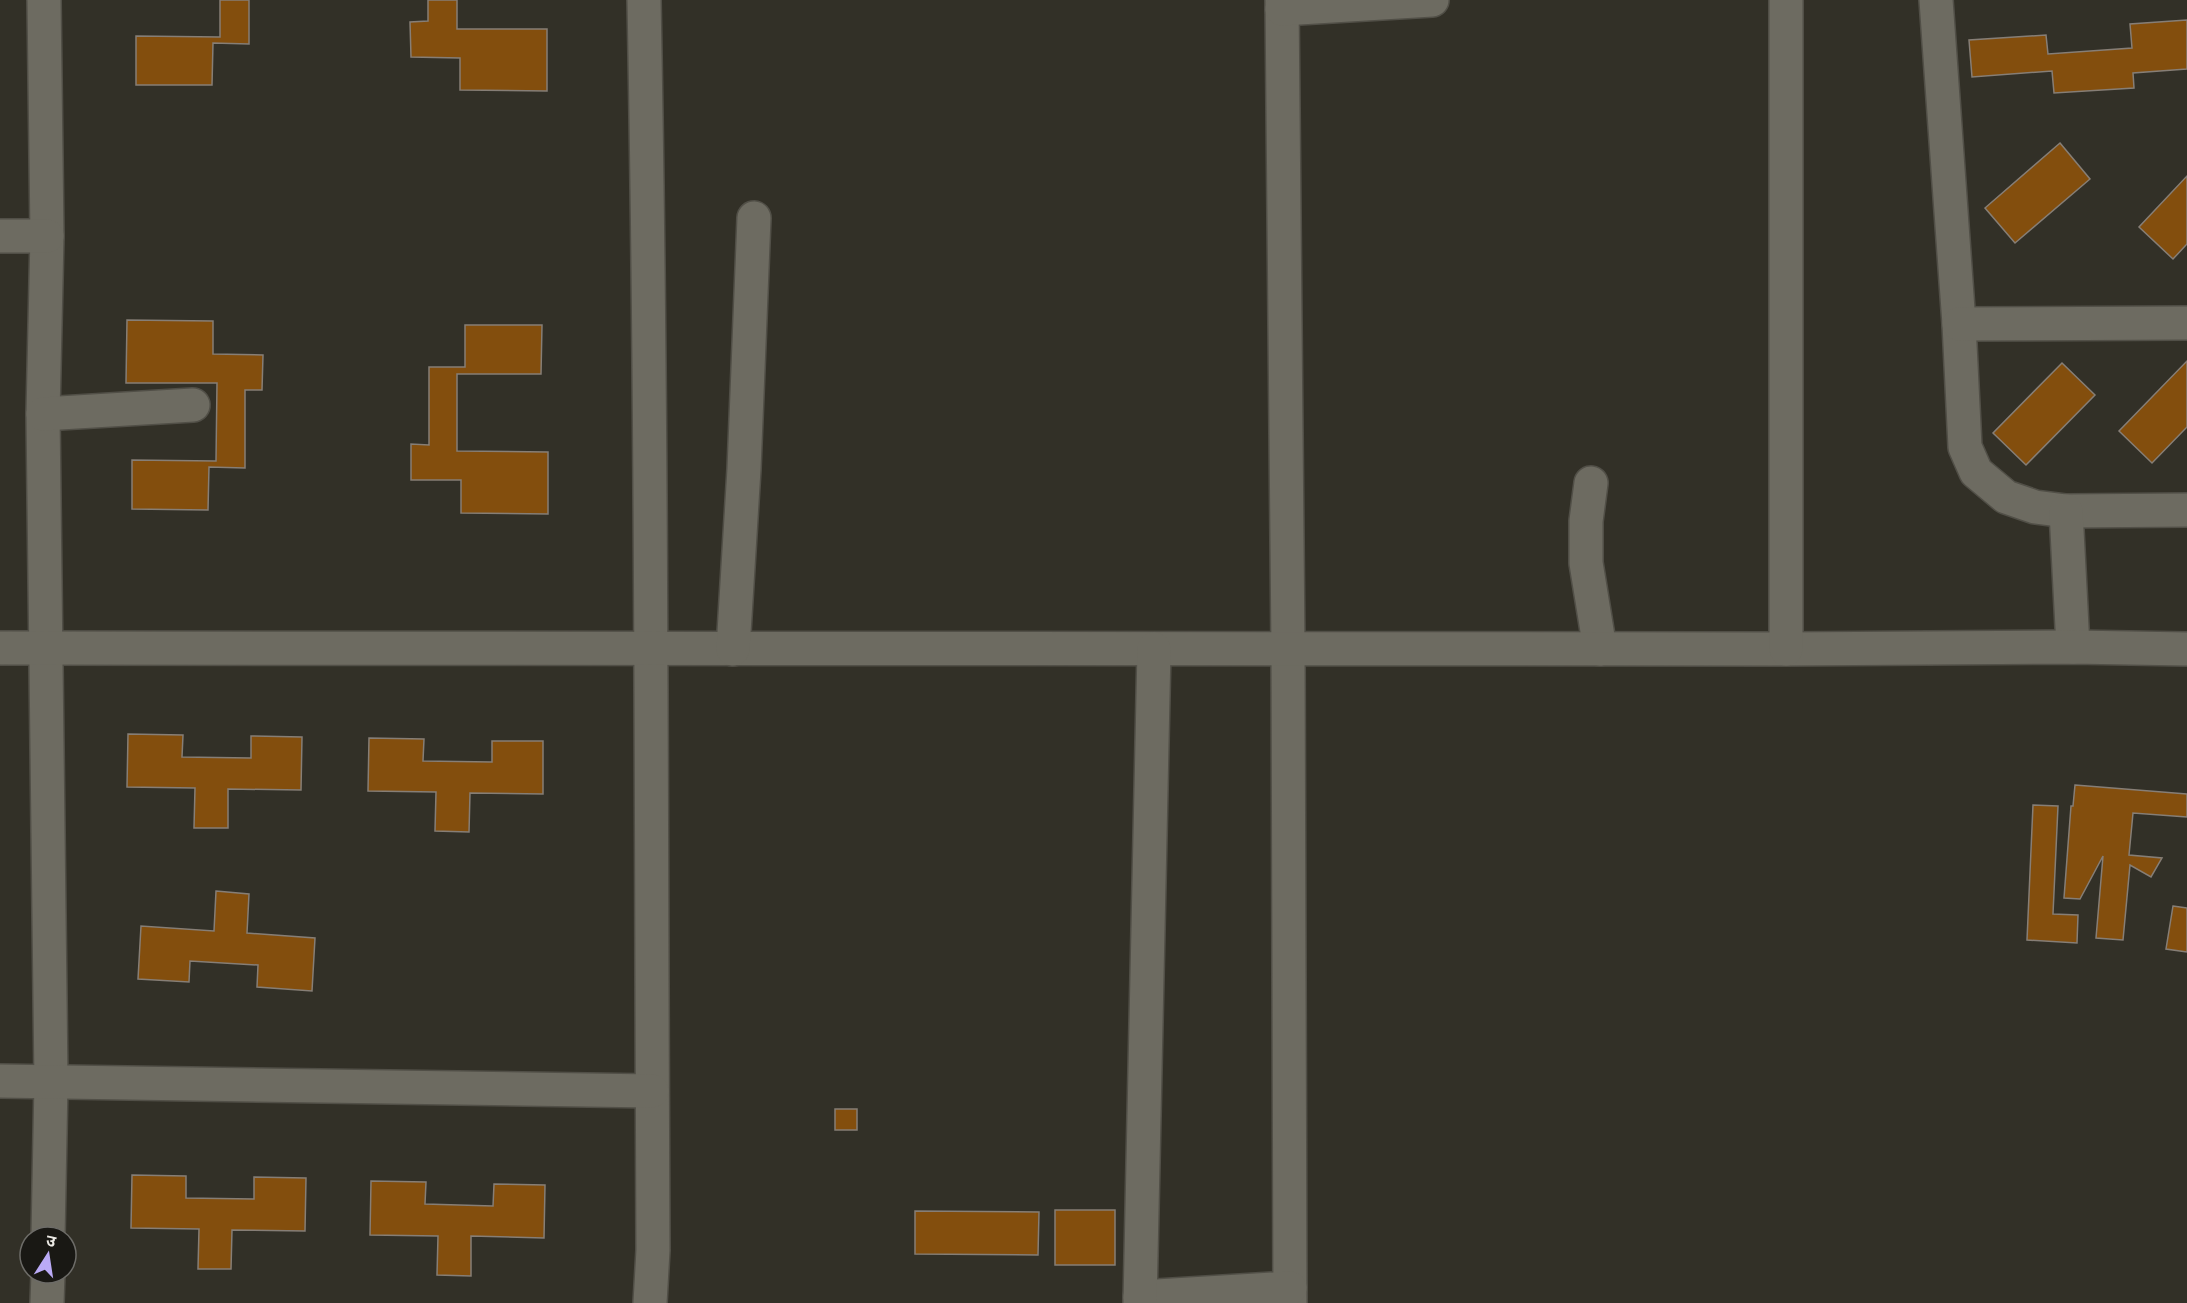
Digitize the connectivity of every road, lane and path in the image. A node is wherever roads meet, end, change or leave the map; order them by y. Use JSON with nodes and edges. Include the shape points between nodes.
{"nodes":[{"id":1,"x":44,"y":0,"type":"edge"},
{"id":2,"x":644,"y":0,"type":"edge"},
{"id":3,"x":1432,"y":0,"type":"edge"},
{"id":4,"x":1786,"y":0,"type":"edge"},
{"id":5,"x":1936,"y":0,"type":"edge"},
{"id":6,"x":1282,"y":4,"type":"edge"},
{"id":7,"x":754,"y":218,"type":"dead end"},
{"id":8,"x":0,"y":236,"type":"edge"},
{"id":9,"x":47,"y":236,"type":"junction"},
{"id":10,"x":2187,"y":322,"type":"edge"},
{"id":11,"x":1959,"y":324,"type":"junction"},
{"id":12,"x":193,"y":405,"type":"dead end"},
{"id":13,"x":44,"y":414,"type":"junction"},
{"id":14,"x":1591,"y":483,"type":"dead end"},
{"id":15,"x":2187,"y":510,"type":"edge"},
{"id":16,"x":2066,"y":511,"type":"junction"},
{"id":17,"x":0,"y":648,"type":"edge"},
{"id":18,"x":47,"y":648,"type":"junction"},
{"id":19,"x":2073,"y":648,"type":"junction"},
{"id":20,"x":651,"y":649,"type":"junction"},
{"id":21,"x":733,"y":649,"type":"junction"},
{"id":22,"x":1154,"y":649,"type":"junction"},
{"id":23,"x":1288,"y":649,"type":"junction"},
{"id":24,"x":1599,"y":649,"type":"junction"},
{"id":25,"x":2187,"y":649,"type":"edge"},
{"id":26,"x":1786,"y":650,"type":"junction"},
{"id":27,"x":0,"y":1081,"type":"edge"},
{"id":28,"x":51,"y":1082,"type":"junction"},
{"id":29,"x":652,"y":1090,"type":"junction"},
{"id":30,"x":48,"y":1225,"type":"edge"},
{"id":31,"x":48,"y":1285,"type":"edge"},
{"id":32,"x":1290,"y":1296,"type":"edge"},
{"id":33,"x":1140,"y":1300,"type":"edge"},
{"id":34,"x":47,"y":1303,"type":"edge"},
{"id":35,"x":650,"y":1303,"type":"edge"}],
"edges":[{"from":1,"to":9,"type":"street"},
{"from":2,"to":20,"type":"street"},
{"from":3,"to":6,"type":"street"},
{"from":4,"to":26,"type":"street"},
{"from":5,"to":11,"type":"street"},
{"from":6,"to":23,"type":"street"},
{"from":7,"to":21,"type":"street"},
{"from":8,"to":9,"type":"street"},
{"from":9,"to":13,"type":"street"},
{"from":10,"to":11,"type":"street"},
{"from":11,"to":16,"type":"street","via":[[1965,447],[1976,472],[2006,497],[2035,507]]},
{"from":12,"to":13,"type":"street"},
{"from":13,"to":18,"type":"street"},
{"from":14,"to":24,"type":"street","via":[[1586,563]]},
{"from":15,"to":16,"type":"street"},
{"from":16,"to":19,"type":"street"},
{"from":17,"to":18,"type":"street"},
{"from":18,"to":20,"type":"street"},
{"from":18,"to":28,"type":"street"},
{"from":19,"to":25,"type":"street"},
{"from":19,"to":26,"type":"street"},
{"from":20,"to":21,"type":"street"},
{"from":20,"to":29,"type":"street"},
{"from":21,"to":22,"type":"street"},
{"from":22,"to":23,"type":"street"},
{"from":22,"to":33,"type":"street"},
{"from":23,"to":24,"type":"street"},
{"from":23,"to":32,"type":"street"},
{"from":24,"to":26,"type":"street"},
{"from":27,"to":28,"type":"street"},
{"from":28,"to":29,"type":"street"},
{"from":28,"to":30,"type":"street"},
{"from":29,"to":35,"type":"street"},
{"from":31,"to":34,"type":"street"},
{"from":32,"to":33,"type":"street"}]}
